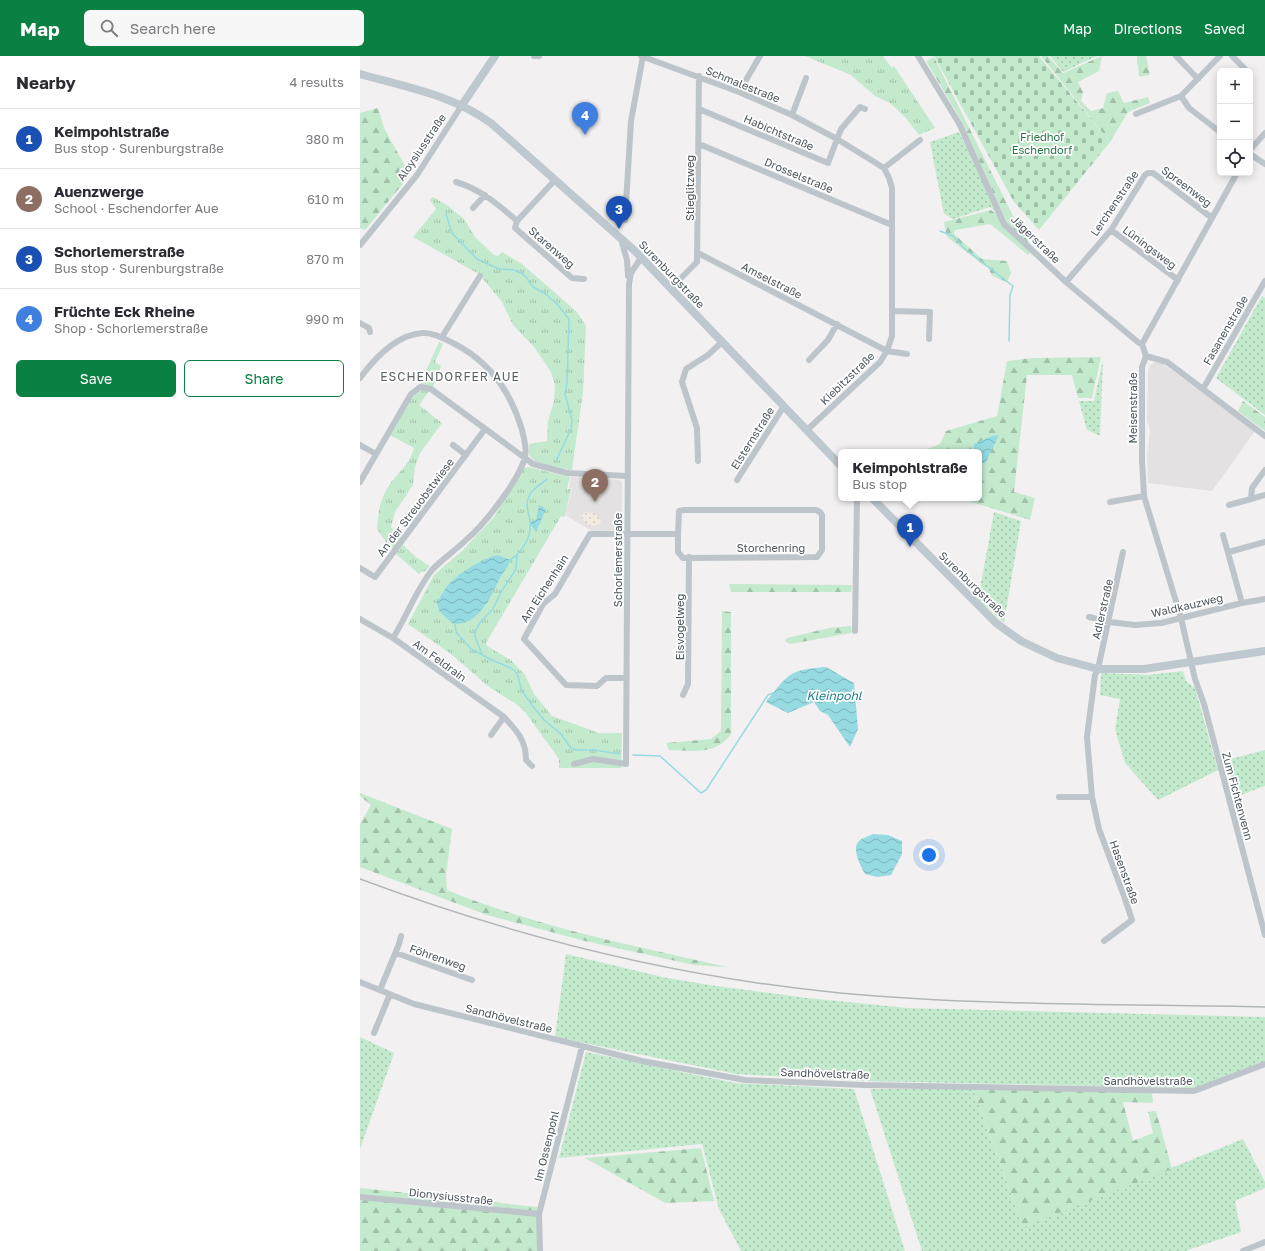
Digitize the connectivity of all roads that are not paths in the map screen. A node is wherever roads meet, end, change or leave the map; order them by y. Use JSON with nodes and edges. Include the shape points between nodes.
{"nodes":[{"id":1,"x":495,"y":56,"type":"edge"},
{"id":2,"x":534,"y":56,"type":"edge"},
{"id":3,"x":539,"y":56,"type":"edge"},
{"id":4,"x":643,"y":56,"type":"edge"},
{"id":5,"x":760,"y":56,"type":"edge"},
{"id":6,"x":918,"y":56,"type":"edge"},
{"id":7,"x":1176,"y":56,"type":"edge"},
{"id":8,"x":1220,"y":56,"type":"edge"},
{"id":9,"x":1232,"y":56,"type":"edge"},
{"id":10,"x":1244,"y":68,"type":"edge"},
{"id":11,"x":360,"y":74,"type":"edge"},
{"id":12,"x":699,"y":76,"type":"junction"},
{"id":13,"x":806,"y":78,"type":"dead end"},
{"id":14,"x":1198,"y":79,"type":"junction"},
{"id":15,"x":739,"y":92,"type":"junction"},
{"id":16,"x":1181,"y":96,"type":"junction"},
{"id":17,"x":462,"y":105,"type":"junction"},
{"id":18,"x":699,"y":109,"type":"junction"},
{"id":19,"x":865,"y":109,"type":"dead end"},
{"id":20,"x":1136,"y":114,"type":"dead end"},
{"id":21,"x":792,"y":115,"type":"junction"},
{"id":22,"x":1217,"y":130,"type":"edge"},
{"id":23,"x":1265,"y":133,"type":"edge"},
{"id":24,"x":837,"y":139,"type":"junction"},
{"id":25,"x":920,"y":140,"type":"dead end"},
{"id":26,"x":699,"y":144,"type":"junction"},
{"id":27,"x":1253,"y":147,"type":"edge"},
{"id":28,"x":1253,"y":156,"type":"edge"},
{"id":29,"x":1265,"y":164,"type":"edge"},
{"id":30,"x":884,"y":168,"type":"junction"},
{"id":31,"x":1148,"y":172,"type":"joint"},
{"id":32,"x":1235,"y":176,"type":"edge"},
{"id":33,"x":555,"y":180,"type":"junction"},
{"id":34,"x":456,"y":182,"type":"dead end"},
{"id":35,"x":485,"y":195,"type":"junction"},
{"id":36,"x":473,"y":208,"type":"dead end"},
{"id":37,"x":1212,"y":218,"type":"junction"},
{"id":38,"x":625,"y":220,"type":"dead end"},
{"id":39,"x":517,"y":221,"type":"junction"},
{"id":40,"x":892,"y":225,"type":"junction"},
{"id":41,"x":1111,"y":230,"type":"junction"},
{"id":42,"x":621,"y":238,"type":"junction"},
{"id":43,"x":360,"y":246,"type":"edge"},
{"id":44,"x":698,"y":253,"type":"junction"},
{"id":45,"x":641,"y":258,"type":"junction"},
{"id":46,"x":480,"y":276,"type":"dead end"},
{"id":47,"x":584,"y":279,"type":"dead end"},
{"id":48,"x":1178,"y":280,"type":"junction"},
{"id":49,"x":1265,"y":280,"type":"edge"},
{"id":50,"x":1066,"y":282,"type":"junction"},
{"id":51,"x":629,"y":284,"type":"junction"},
{"id":52,"x":670,"y":288,"type":"junction"},
{"id":53,"x":892,"y":311,"type":"junction"},
{"id":54,"x":360,"y":323,"type":"edge"},
{"id":55,"x":837,"y":324,"type":"junction"},
{"id":56,"x":370,"y":332,"type":"dead end"},
{"id":57,"x":442,"y":337,"type":"junction"},
{"id":58,"x":929,"y":339,"type":"dead end"},
{"id":59,"x":722,"y":342,"type":"junction"},
{"id":60,"x":1142,"y":344,"type":"junction"},
{"id":61,"x":888,"y":351,"type":"junction"},
{"id":62,"x":907,"y":354,"type":"dead end"},
{"id":63,"x":1146,"y":356,"type":"junction"},
{"id":64,"x":808,"y":360,"type":"dead end"},
{"id":65,"x":360,"y":378,"type":"edge"},
{"id":66,"x":1203,"y":390,"type":"junction"},
{"id":67,"x":784,"y":406,"type":"junction"},
{"id":68,"x":485,"y":429,"type":"junction"},
{"id":69,"x":807,"y":430,"type":"junction"},
{"id":70,"x":1265,"y":436,"type":"edge"},
{"id":71,"x":360,"y":445,"type":"edge"},
{"id":72,"x":453,"y":445,"type":"dead end"},
{"id":73,"x":376,"y":454,"type":"junction"},
{"id":74,"x":466,"y":455,"type":"junction"},
{"id":75,"x":524,"y":459,"type":"junction"},
{"id":76,"x":698,"y":461,"type":"dead end"},
{"id":77,"x":838,"y":463,"type":"edge"},
{"id":78,"x":1265,"y":470,"type":"edge"},
{"id":79,"x":627,"y":476,"type":"junction"},
{"id":80,"x":737,"y":480,"type":"dead end"},
{"id":81,"x":360,"y":482,"type":"edge"},
{"id":82,"x":1144,"y":496,"type":"junction"},
{"id":83,"x":1265,"y":496,"type":"edge"},
{"id":84,"x":1251,"y":499,"type":"junction"},
{"id":85,"x":857,"y":501,"type":"edge"},
{"id":86,"x":875,"y":501,"type":"edge"},
{"id":87,"x":1110,"y":502,"type":"dead end"},
{"id":88,"x":1228,"y":505,"type":"dead end"},
{"id":89,"x":628,"y":534,"type":"junction"},
{"id":90,"x":678,"y":534,"type":"junction"},
{"id":91,"x":1223,"y":536,"type":"dead end"},
{"id":92,"x":1265,"y":542,"type":"edge"},
{"id":93,"x":1123,"y":552,"type":"dead end"},
{"id":94,"x":1229,"y":552,"type":"junction"},
{"id":95,"x":689,"y":558,"type":"junction"},
{"id":96,"x":360,"y":568,"type":"edge"},
{"id":97,"x":1265,"y":599,"type":"edge"},
{"id":98,"x":1242,"y":603,"type":"junction"},
{"id":99,"x":1089,"y":617,"type":"dead end"},
{"id":100,"x":1181,"y":618,"type":"junction"},
{"id":101,"x":361,"y":622,"type":"edge"},
{"id":102,"x":1109,"y":622,"type":"junction"},
{"id":103,"x":855,"y":631,"type":"dead end"},
{"id":104,"x":393,"y":638,"type":"junction"},
{"id":105,"x":1265,"y":651,"type":"edge"},
{"id":106,"x":1192,"y":663,"type":"junction"},
{"id":107,"x":1098,"y":669,"type":"junction"},
{"id":108,"x":626,"y":678,"type":"junction"},
{"id":109,"x":683,"y":695,"type":"dead end"},
{"id":110,"x":504,"y":717,"type":"junction"},
{"id":111,"x":491,"y":735,"type":"dead end"},
{"id":112,"x":574,"y":764,"type":"dead end"},
{"id":113,"x":532,"y":766,"type":"dead end"},
{"id":114,"x":1059,"y":797,"type":"dead end"},
{"id":115,"x":1092,"y":797,"type":"junction"},
{"id":116,"x":1265,"y":935,"type":"edge"},
{"id":117,"x":401,"y":936,"type":"dead end"},
{"id":118,"x":1104,"y":941,"type":"dead end"},
{"id":119,"x":396,"y":953,"type":"junction"},
{"id":120,"x":472,"y":980,"type":"dead end"},
{"id":121,"x":360,"y":982,"type":"edge"},
{"id":122,"x":380,"y":990,"type":"junction"},
{"id":123,"x":390,"y":994,"type":"junction"},
{"id":124,"x":374,"y":1033,"type":"dead end"},
{"id":125,"x":582,"y":1047,"type":"junction"},
{"id":126,"x":1265,"y":1064,"type":"edge"},
{"id":127,"x":360,"y":1197,"type":"edge"},
{"id":128,"x":539,"y":1214,"type":"junction"},
{"id":129,"x":1265,"y":1242,"type":"edge"},
{"id":130,"x":540,"y":1251,"type":"edge"},
{"id":131,"x":1242,"y":1251,"type":"edge"}],
"edges":[{"from":1,"to":17,"type":"street","name":"Aloysiusstraße"},
{"from":2,"to":3,"type":"street"},
{"from":4,"to":12,"type":"street","name":"Schmalestraße"},
{"from":4,"to":38,"type":"street","via":[[631,121]]},
{"from":5,"to":15,"type":"street"},
{"from":6,"to":50,"type":"street","name":"Jägerstraße","via":[[960,125],[1004,224]]},
{"from":7,"to":14,"type":"street"},
{"from":8,"to":14,"type":"street"},
{"from":9,"to":10,"type":"street"},
{"from":11,"to":17,"type":"street","name":"Surenburgstraße"},
{"from":12,"to":15,"type":"street","name":"Schmalestraße"},
{"from":12,"to":18,"type":"street","name":"Stieglitzweg"},
{"from":13,"to":21,"type":"street"},
{"from":14,"to":16,"type":"street"},
{"from":15,"to":21,"type":"street","name":"Schmalestraße"},
{"from":16,"to":20,"type":"street"},
{"from":16,"to":22,"type":"street","via":[[1189,108]]},
{"from":17,"to":33,"type":"street","name":"Surenburgstraße","via":[[492,124]]},
{"from":17,"to":43,"type":"street","name":"Aloysiusstraße","via":[[417,175]]},
{"from":18,"to":24,"type":"street","name":"Habichtstraße","via":[[828,163]]},
{"from":18,"to":26,"type":"street","name":"Stieglitzweg"},
{"from":19,"to":24,"type":"street","via":[[860,107],[841,129]]},
{"from":21,"to":24,"type":"street","name":"Schmalestraße"},
{"from":23,"to":27,"type":"street"},
{"from":24,"to":30,"type":"street","name":"Schmalestraße"},
{"from":25,"to":30,"type":"street"},
{"from":26,"to":40,"type":"street","name":"Drosselstraße"},
{"from":26,"to":44,"type":"street","name":"Stieglitzweg"},
{"from":28,"to":29,"type":"street"},
{"from":30,"to":40,"type":"street","via":[[892,188]]},
{"from":31,"to":37,"type":"street","name":"Spreenweg","via":[[1153,173]]},
{"from":31,"to":41,"type":"street","name":"Lerchenstraße"},
{"from":32,"to":37,"type":"street"},
{"from":33,"to":39,"type":"street","name":"Starenweg"},
{"from":33,"to":42,"type":"street","name":"Surenburgstraße"},
{"from":34,"to":35,"type":"street","name":"Starenweg"},
{"from":35,"to":36,"type":"street"},
{"from":35,"to":39,"type":"street","name":"Starenweg"},
{"from":37,"to":48,"type":"street"},
{"from":39,"to":47,"type":"street","name":"Starenweg","via":[[515,228],[572,278]]},
{"from":40,"to":53,"type":"street","name":"Kiebitzstraße"},
{"from":41,"to":48,"type":"street","name":"Lüningsweg"},
{"from":41,"to":50,"type":"street","name":"Lerchenstraße"},
{"from":42,"to":45,"type":"street","name":"Surenburgstraße"},
{"from":42,"to":51,"type":"street","name":"Schorlemerstraße","via":[[627,260]]},
{"from":44,"to":52,"type":"street","name":"Stieglitzweg","via":[[697,262]]},
{"from":44,"to":55,"type":"street","name":"Amselstraße"},
{"from":45,"to":51,"type":"street","name":"Schorlemerstraße","via":[[631,273]]},
{"from":45,"to":52,"type":"street","name":"Surenburgstraße"},
{"from":46,"to":57,"type":"street"},
{"from":48,"to":60,"type":"street"},
{"from":49,"to":66,"type":"street","name":"Fasanenstraße"},
{"from":50,"to":60,"type":"street","name":"Jägerstraße"},
{"from":51,"to":79,"type":"street","name":"Schorlemerstraße"},
{"from":52,"to":59,"type":"street","name":"Surenburgstraße"},
{"from":53,"to":58,"type":"street","via":[[930,312]]},
{"from":53,"to":61,"type":"street","name":"Kiebitzstraße","via":[[892,336]]},
{"from":54,"to":56,"type":"street","via":[[369,328]]},
{"from":55,"to":61,"type":"street","name":"Amselstraße"},
{"from":55,"to":64,"type":"street","via":[[828,340]]},
{"from":57,"to":65,"type":"street","via":[[423,333],[406,337],[385,351]]},
{"from":57,"to":75,"type":"street","via":[[482,361],[508,395],[517,414],[525,443]]},
{"from":59,"to":67,"type":"street","name":"Surenburgstraße"},
{"from":59,"to":76,"type":"street","via":[[686,369],[682,382],[698,428]]},
{"from":60,"to":63,"type":"street"},
{"from":61,"to":62,"type":"street","name":"Amselstraße"},
{"from":61,"to":69,"type":"street","name":"Kiebitzstraße","via":[[880,362]]},
{"from":63,"to":66,"type":"street","via":[[1167,362]]},
{"from":63,"to":82,"type":"street","name":"Meisenstraße","via":[[1142,367]]},
{"from":66,"to":70,"type":"street"},
{"from":67,"to":69,"type":"street","name":"Surenburgstraße"},
{"from":67,"to":80,"type":"street","name":"Elsternstraße"},
{"from":68,"to":73,"type":"street","via":[[431,389],[420,387],[411,394]]},
{"from":68,"to":74,"type":"street","name":"An der Streuobstwiese"},
{"from":68,"to":75,"type":"street"},
{"from":69,"to":77,"type":"street","name":"Surenburgstraße"},
{"from":71,"to":73,"type":"street"},
{"from":72,"to":74,"type":"street","name":"An der Streuobstwiese"},
{"from":73,"to":81,"type":"street"},
{"from":74,"to":96,"type":"street","name":"An der Streuobstwiese","via":[[375,577]]},
{"from":75,"to":79,"type":"street","via":[[532,464],[567,473]]},
{"from":75,"to":104,"type":"street","via":[[501,500],[484,523],[426,578]]},
{"from":78,"to":84,"type":"street","via":[[1252,488]]},
{"from":79,"to":89,"type":"street","name":"Schorlemerstraße"},
{"from":82,"to":87,"type":"street"},
{"from":82,"to":100,"type":"street","name":"Meisenstraße"},
{"from":83,"to":84,"type":"street"},
{"from":84,"to":88,"type":"street"},
{"from":85,"to":103,"type":"street"},
{"from":86,"to":107,"type":"street","name":"Surenburgstraße","via":[[996,623],[1041,652]]},
{"from":89,"to":90,"type":"street"},
{"from":89,"to":108,"type":"street","name":"Schorlemerstraße"},
{"from":89,"to":108,"type":"street","name":"Am Eichenhain","via":[[590,534],[555,594],[543,604],[524,639],[566,686],[596,686],[606,678]]},
{"from":90,"to":95,"type":"street","name":"Storchenring","via":[[678,552],[683,558]]},
{"from":90,"to":95,"type":"street","name":"Storchenring","via":[[678,515],[679,511],[684,510],[816,510],[822,515],[822,550],[817,557]]},
{"from":91,"to":94,"type":"street"},
{"from":92,"to":94,"type":"street"},
{"from":93,"to":102,"type":"street","name":"Adlerstraße"},
{"from":94,"to":98,"type":"street"},
{"from":95,"to":109,"type":"street","name":"Eisvogelweg","via":[[688,684]]},
{"from":97,"to":98,"type":"street","name":"Waldkauzweg"},
{"from":98,"to":100,"type":"street","name":"Waldkauzweg"},
{"from":99,"to":102,"type":"street","name":"Waldkauzweg"},
{"from":100,"to":102,"type":"street","name":"Waldkauzweg","via":[[1135,625]]},
{"from":100,"to":106,"type":"street","name":"Meisenstraße"},
{"from":101,"to":104,"type":"street","name":"Am Feldrain"},
{"from":102,"to":107,"type":"street","name":"Adlerstraße"},
{"from":104,"to":110,"type":"street","name":"Am Feldrain"},
{"from":105,"to":106,"type":"street","name":"Surenburgstraße"},
{"from":106,"to":107,"type":"street","name":"Surenburgstraße","via":[[1144,669]]},
{"from":106,"to":116,"type":"street","name":"Zum Fichtenvenn"},
{"from":107,"to":115,"type":"street","name":"Hasenstraße","via":[[1094,675],[1087,737]]},
{"from":108,"to":112,"type":"street","name":"Schorlemerstraße","via":[[626,764],[593,760]]},
{"from":110,"to":111,"type":"street"},
{"from":110,"to":113,"type":"street","name":"Am Feldrain","via":[[517,731],[526,747],[526,760]]},
{"from":114,"to":115,"type":"street"},
{"from":115,"to":118,"type":"street","name":"Hasenstraße","via":[[1099,829],[1132,920]]},
{"from":117,"to":119,"type":"street","name":"Föhrenweg"},
{"from":119,"to":120,"type":"street","name":"Föhrenweg"},
{"from":119,"to":122,"type":"street","name":"Föhrenweg"},
{"from":121,"to":122,"type":"street","name":"Sandhövelstraße"},
{"from":122,"to":123,"type":"street","name":"Sandhövelstraße"},
{"from":123,"to":124,"type":"street"},
{"from":123,"to":125,"type":"street","name":"Sandhövelstraße","via":[[414,1004]]},
{"from":125,"to":126,"type":"street","name":"Sandhövelstraße","via":[[722,1077],[864,1085],[1194,1091]]},
{"from":125,"to":128,"type":"street","name":"Im Ossenpohl"},
{"from":127,"to":128,"type":"street","name":"Dionysiusstraße"},
{"from":128,"to":130,"type":"street","name":"Im Ossenpohl"},
{"from":129,"to":131,"type":"street"}]}
